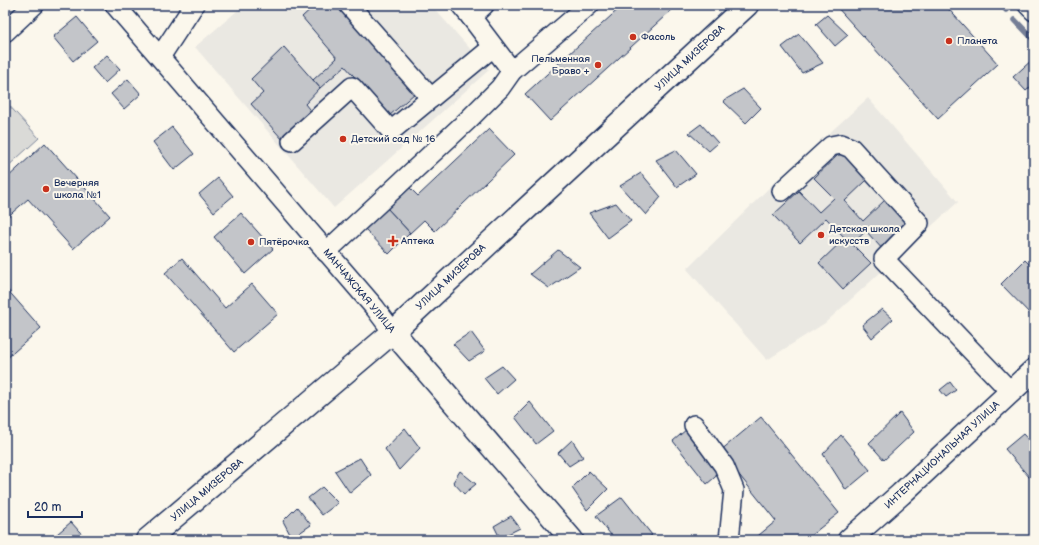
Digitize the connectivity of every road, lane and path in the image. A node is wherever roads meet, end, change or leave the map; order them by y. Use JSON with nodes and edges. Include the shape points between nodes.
{"nodes":[{"id":1,"x":34,"y":5,"type":"edge"},
{"id":2,"x":115,"y":5,"type":"edge"},
{"id":3,"x":194,"y":5,"type":"edge"},
{"id":4,"x":350,"y":5,"type":"edge"},
{"id":5,"x":589,"y":5,"type":"edge"},
{"id":6,"x":747,"y":5,"type":"edge"},
{"id":7,"x":1028,"y":5,"type":"edge"},
{"id":8,"x":472,"y":9,"type":"edge"},
{"id":9,"x":1034,"y":11,"type":"edge"},
{"id":10,"x":5,"y":32,"type":"edge"},
{"id":11,"x":493,"y":47,"type":"junction"},
{"id":12,"x":160,"y":57,"type":"junction"},
{"id":13,"x":512,"y":71,"type":"junction"},
{"id":14,"x":431,"y":98,"type":"junction"},
{"id":15,"x":292,"y":141,"type":"dead end"},
{"id":16,"x":782,"y":191,"type":"dead end"},
{"id":17,"x":326,"y":252,"type":"junction"},
{"id":18,"x":393,"y":332,"type":"junction"},
{"id":19,"x":1034,"y":370,"type":"edge"},
{"id":20,"x":1010,"y":392,"type":"junction"},
{"id":21,"x":694,"y":425,"type":"dead end"},
{"id":22,"x":147,"y":540,"type":"edge"},
{"id":23,"x":572,"y":540,"type":"edge"},
{"id":24,"x":729,"y":540,"type":"edge"},
{"id":25,"x":849,"y":540,"type":"edge"}],
"edges":[{"from":1,"to":10,"type":"street"},
{"from":2,"to":12,"type":"street","name":"МАНЧАЖСКАЯ УЛИЦА"},
{"from":3,"to":12,"type":"street"},
{"from":4,"to":14,"type":"street"},
{"from":5,"to":13,"type":"street"},
{"from":6,"to":18,"type":"main road","name":"УЛИЦА МИЗЕРОВА"},
{"from":7,"to":9,"type":"street"},
{"from":8,"to":11,"type":"street"},
{"from":11,"to":13,"type":"street"},
{"from":11,"to":14,"type":"street"},
{"from":12,"to":17,"type":"street","name":"МАНЧАЖСКАЯ УЛИЦА"},
{"from":13,"to":17,"type":"street","via":[[500,88],[468,120]]},
{"from":14,"to":15,"type":"street","via":[[391,131],[352,88]]},
{"from":16,"to":20,"type":"street","via":[[831,146],[841,144],[851,148],[919,223],[884,259]]},
{"from":17,"to":18,"type":"street","name":"МАНЧАЖСКАЯ УЛИЦА"},
{"from":18,"to":22,"type":"main road","name":"УЛИЦА МИЗЕРОВА"},
{"from":18,"to":23,"type":"main road","name":"МАНЧАЖСКАЯ УЛИЦА"},
{"from":19,"to":20,"type":"main road","name":"ИНТЕРНАЦИОНАЛЬНАЯ УЛИЦА"},
{"from":20,"to":25,"type":"main road","name":"ИНТЕРНАЦИОНАЛЬНАЯ УЛИЦА"},
{"from":21,"to":24,"type":"street","via":[[724,466],[734,490]]}]}
